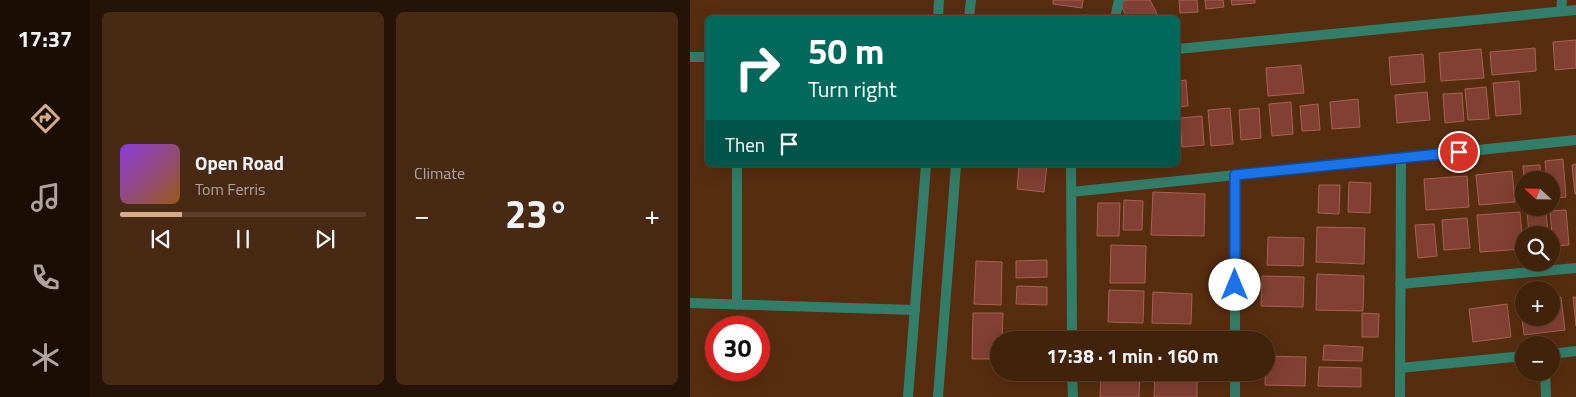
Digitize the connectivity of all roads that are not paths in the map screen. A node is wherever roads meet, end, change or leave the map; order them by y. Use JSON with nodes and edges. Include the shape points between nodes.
{"nodes":[{"id":1,"x":939,"y":0,"type":"edge"},
{"id":2,"x":971,"y":0,"type":"edge"},
{"id":3,"x":1119,"y":0,"type":"edge"},
{"id":4,"x":1562,"y":0,"type":"edge"},
{"id":5,"x":1576,"y":10,"type":"edge"},
{"id":6,"x":1561,"y":12,"type":"junction"},
{"id":7,"x":938,"y":15,"type":"edge"},
{"id":8,"x":969,"y":15,"type":"edge"},
{"id":9,"x":1116,"y":15,"type":"edge"},
{"id":10,"x":1180,"y":49,"type":"edge"},
{"id":11,"x":690,"y":57,"type":"edge"},
{"id":12,"x":705,"y":57,"type":"edge"},
{"id":13,"x":1576,"y":140,"type":"edge"},
{"id":14,"x":1401,"y":158,"type":"junction"},
{"id":15,"x":737,"y":167,"type":"edge"},
{"id":16,"x":926,"y":167,"type":"edge"},
{"id":17,"x":956,"y":167,"type":"edge"},
{"id":18,"x":1071,"y":167,"type":"edge"},
{"id":19,"x":1235,"y":175,"type":"junction"},
{"id":20,"x":1071,"y":192,"type":"junction"},
{"id":21,"x":1576,"y":268,"type":"edge"},
{"id":22,"x":1400,"y":284,"type":"junction"},
{"id":23,"x":690,"y":303,"type":"edge"},
{"id":24,"x":737,"y":306,"type":"junction"},
{"id":25,"x":915,"y":310,"type":"junction"},
{"id":26,"x":1072,"y":331,"type":"edge"},
{"id":27,"x":1235,"y":331,"type":"edge"},
{"id":28,"x":1576,"y":351,"type":"edge"},
{"id":29,"x":1560,"y":353,"type":"edge"},
{"id":30,"x":1515,"y":357,"type":"edge"},
{"id":31,"x":1400,"y":368,"type":"junction"},
{"id":32,"x":1072,"y":381,"type":"edge"},
{"id":33,"x":1235,"y":381,"type":"edge"},
{"id":34,"x":1545,"y":381,"type":"edge"},
{"id":35,"x":908,"y":397,"type":"edge"},
{"id":36,"x":938,"y":397,"type":"edge"},
{"id":37,"x":1072,"y":397,"type":"edge"},
{"id":38,"x":1235,"y":397,"type":"edge"},
{"id":39,"x":1400,"y":397,"type":"edge"},
{"id":40,"x":1546,"y":397,"type":"edge"}],
"edges":[{"from":1,"to":7,"type":"street"},
{"from":2,"to":8,"type":"street"},
{"from":3,"to":9,"type":"street"},
{"from":4,"to":6,"type":"street"},
{"from":5,"to":6,"type":"street"},
{"from":6,"to":10,"type":"street"},
{"from":11,"to":12,"type":"street"},
{"from":13,"to":14,"type":"street"},
{"from":14,"to":19,"type":"street"},
{"from":14,"to":22,"type":"street"},
{"from":15,"to":24,"type":"street"},
{"from":16,"to":25,"type":"street"},
{"from":17,"to":36,"type":"street"},
{"from":18,"to":20,"type":"street"},
{"from":19,"to":20,"type":"street"},
{"from":19,"to":27,"type":"street"},
{"from":20,"to":26,"type":"street"},
{"from":21,"to":22,"type":"street"},
{"from":22,"to":31,"type":"street"},
{"from":23,"to":24,"type":"street"},
{"from":24,"to":25,"type":"street"},
{"from":25,"to":35,"type":"street"},
{"from":28,"to":29,"type":"street"},
{"from":30,"to":31,"type":"street"},
{"from":31,"to":39,"type":"street"},
{"from":32,"to":37,"type":"street"},
{"from":33,"to":38,"type":"street"},
{"from":34,"to":40,"type":"street"}]}
